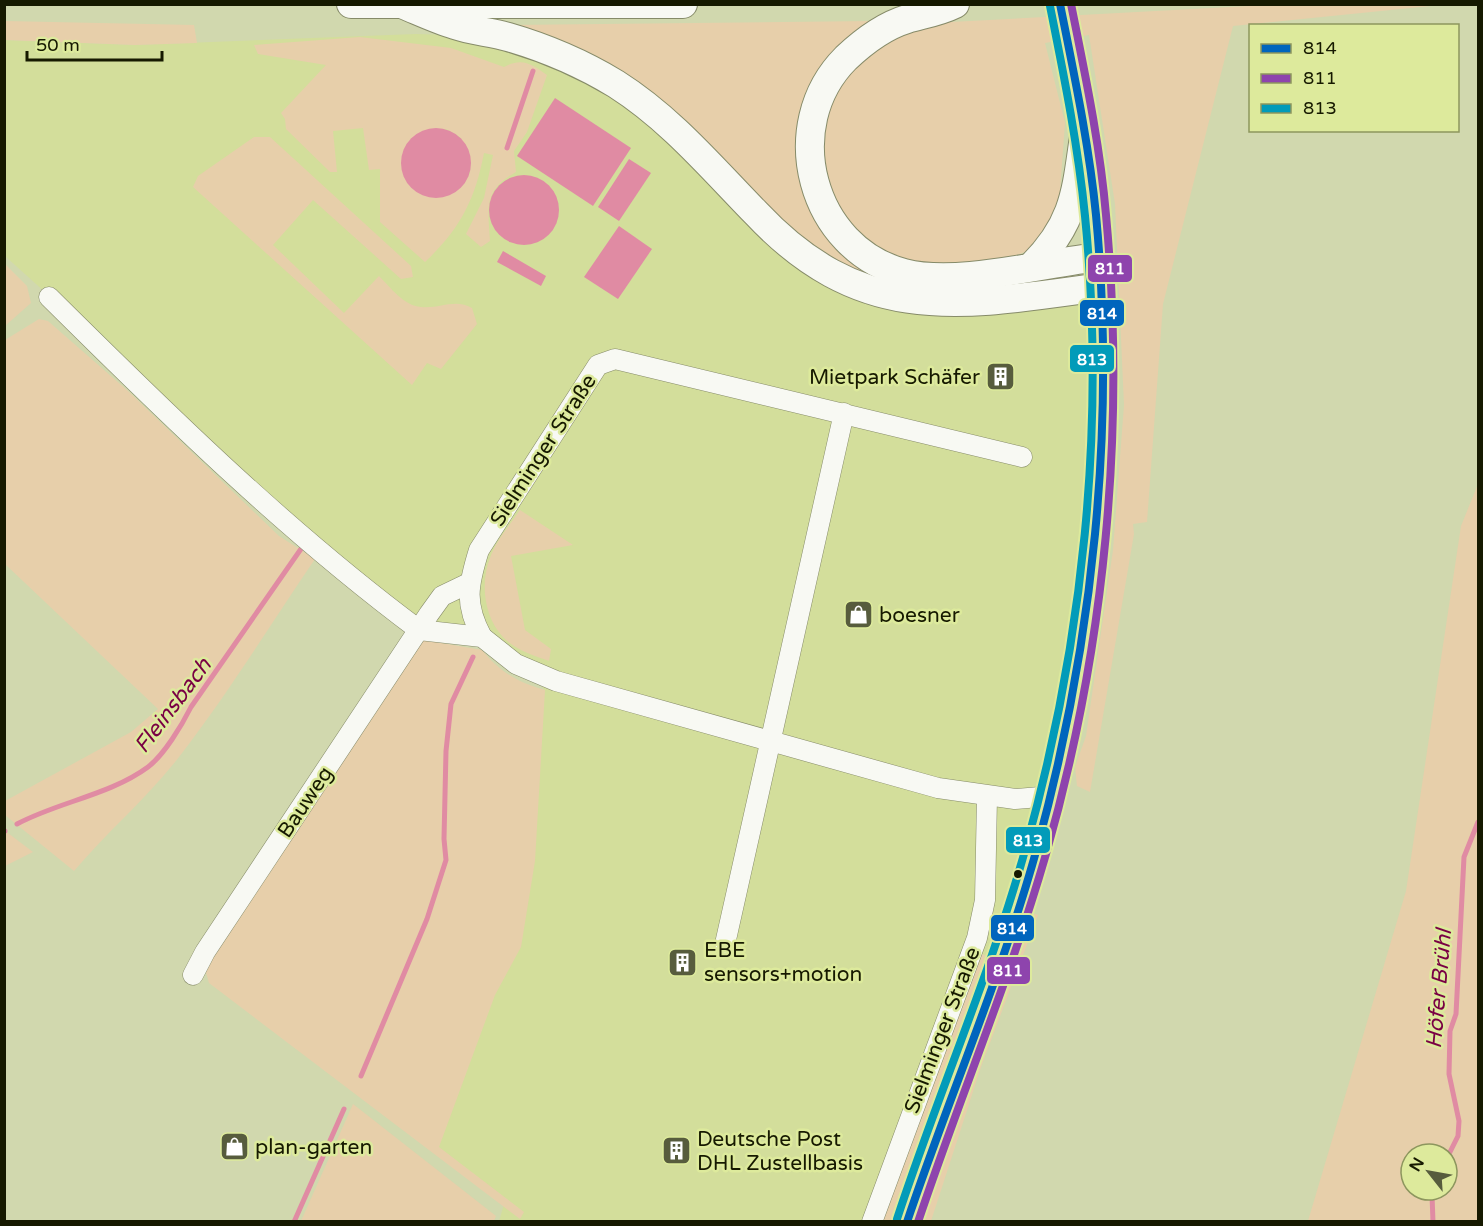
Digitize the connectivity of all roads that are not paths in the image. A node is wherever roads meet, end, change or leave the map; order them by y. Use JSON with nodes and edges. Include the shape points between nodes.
{"nodes":[{"id":1,"x":351,"y":4,"type":"edge"},
{"id":2,"x":683,"y":4,"type":"edge"},
{"id":3,"x":955,"y":4,"type":"edge"},
{"id":4,"x":1060,"y":4,"type":"edge"},
{"id":5,"x":405,"y":5,"type":"edge"},
{"id":6,"x":1085,"y":130,"type":"junction"},
{"id":7,"x":1099,"y":257,"type":"junction"},
{"id":8,"x":1032,"y":266,"type":"junction"},
{"id":9,"x":1101,"y":287,"type":"junction"},
{"id":10,"x":49,"y":297,"type":"dead end"},
{"id":11,"x":844,"y":414,"type":"junction"},
{"id":12,"x":1022,"y":457,"type":"dead end"},
{"id":13,"x":469,"y":583,"type":"junction"},
{"id":14,"x":419,"y":630,"type":"junction"},
{"id":15,"x":482,"y":637,"type":"junction"},
{"id":16,"x":771,"y":740,"type":"junction"},
{"id":17,"x":1052,"y":796,"type":"junction"},
{"id":18,"x":987,"y":797,"type":"junction"},
{"id":19,"x":725,"y":944,"type":"dead end"},
{"id":20,"x":193,"y":975,"type":"dead end"},
{"id":21,"x":872,"y":1221,"type":"edge"},
{"id":22,"x":906,"y":1221,"type":"edge"}],
"edges":[{"from":1,"to":5,"type":"highway"},
{"from":2,"to":5,"type":"highway"},
{"from":3,"to":8,"type":"highway","via":[[888,26],[845,60],[816,108],[808,143],[811,176],[825,210],[846,239],[889,268],[941,278]]},
{"from":4,"to":6,"type":"street","name":"Sielminger Straße"},
{"from":5,"to":9,"type":"highway","via":[[454,25],[509,37],[563,57],[615,84],[681,134],[793,248],[862,287],[909,300],[947,304]]},
{"from":6,"to":7,"type":"street","name":"Sielminger Straße"},
{"from":6,"to":8,"type":"highway","via":[[1068,217],[1054,242]]},
{"from":7,"to":8,"type":"highway"},
{"from":7,"to":9,"type":"street","name":"Sielminger Straße"},
{"from":9,"to":17,"type":"street","name":"Sielminger Straße","via":[[1103,421],[1094,545],[1074,695]]},
{"from":10,"to":14,"type":"street","via":[[182,429],[348,576]]},
{"from":11,"to":12,"type":"street","name":"Sielminger Straße"},
{"from":11,"to":13,"type":"street","name":"Sielminger Straße","via":[[627,360],[615,359],[598,365],[479,550]]},
{"from":11,"to":16,"type":"street"},
{"from":13,"to":14,"type":"street","name":"Bauweg","via":[[442,596]]},
{"from":13,"to":15,"type":"street","name":"Sielminger Straße","via":[[472,618]]},
{"from":14,"to":15,"type":"street"},
{"from":14,"to":20,"type":"street","name":"Bauweg"},
{"from":15,"to":16,"type":"street","name":"Sielminger Straße","via":[[499,653],[537,674]]},
{"from":16,"to":18,"type":"street","name":"Sielminger Straße","via":[[938,788]]},
{"from":16,"to":19,"type":"street"},
{"from":17,"to":18,"type":"street","name":"Sielminger Straße"},
{"from":17,"to":22,"type":"street","name":"Sielminger Straße","via":[[1001,962]]},
{"from":18,"to":21,"type":"street","name":"Sielminger Straße","via":[[985,900],[977,938]]}]}
